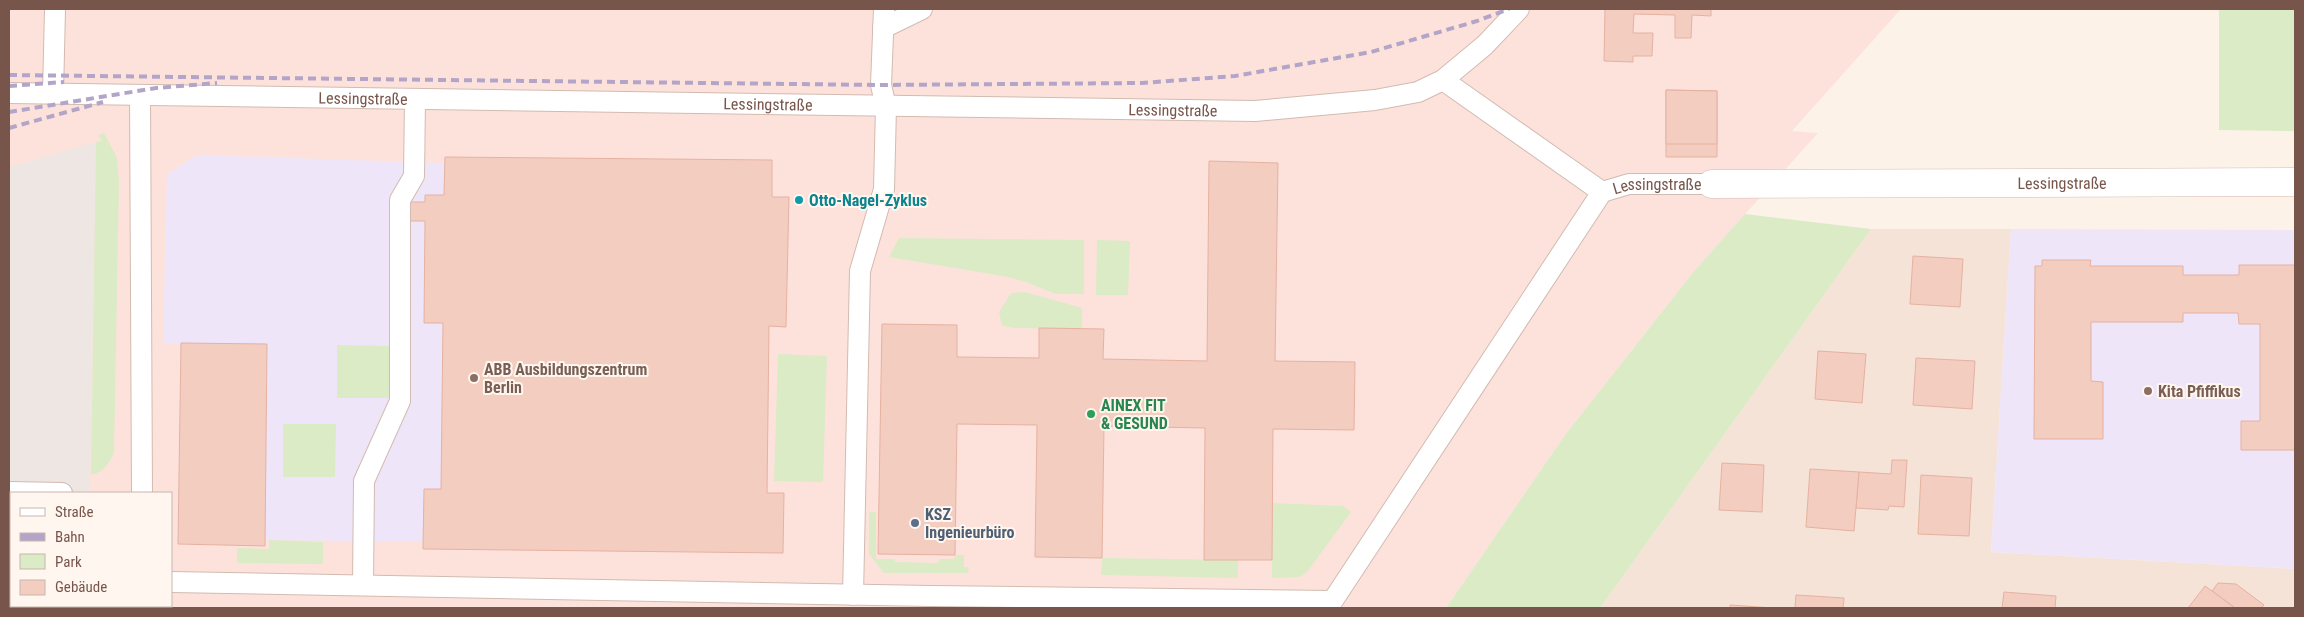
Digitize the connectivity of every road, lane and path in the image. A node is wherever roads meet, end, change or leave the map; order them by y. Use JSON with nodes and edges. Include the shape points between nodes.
{"nodes":[{"id":1,"x":55,"y":9,"type":"edge"},
{"id":2,"x":922,"y":9,"type":"edge"},
{"id":3,"x":1519,"y":9,"type":"edge"},
{"id":4,"x":884,"y":18,"type":"edge"},
{"id":5,"x":1443,"y":80,"type":"junction"},
{"id":6,"x":9,"y":93,"type":"edge"},
{"id":7,"x":53,"y":94,"type":"junction"},
{"id":8,"x":140,"y":95,"type":"junction"},
{"id":9,"x":415,"y":100,"type":"junction"},
{"id":10,"x":886,"y":107,"type":"junction"},
{"id":11,"x":2295,"y":182,"type":"edge"},
{"id":12,"x":1712,"y":184,"type":"joint"},
{"id":13,"x":1602,"y":192,"type":"junction"},
{"id":14,"x":142,"y":492,"type":"edge"},
{"id":15,"x":172,"y":582,"type":"edge"},
{"id":16,"x":363,"y":584,"type":"junction"},
{"id":17,"x":853,"y":594,"type":"junction"},
{"id":18,"x":1329,"y":604,"type":"edge"}],
"edges":[{"from":1,"to":7,"type":"lane"},
{"from":2,"to":4,"type":"lane"},
{"from":3,"to":5,"type":"lane","via":[[1485,45]]},
{"from":4,"to":10,"type":"lane","via":[[881,84]]},
{"from":5,"to":10,"type":"lane","name":"Lessingstraße","via":[[1418,92],[1376,100],[1255,111]]},
{"from":5,"to":13,"type":"lane","name":"Lessingstraße"},
{"from":6,"to":7,"type":"lane","name":"Lessingstraße"},
{"from":7,"to":8,"type":"lane","name":"Lessingstraße"},
{"from":8,"to":9,"type":"lane","name":"Lessingstraße"},
{"from":8,"to":14,"type":"lane"},
{"from":9,"to":10,"type":"lane","name":"Lessingstraße"},
{"from":9,"to":16,"type":"lane","via":[[414,176],[400,200],[400,401],[364,481]]},
{"from":10,"to":17,"type":"lane","via":[[884,189],[860,271]]},
{"from":11,"to":12,"type":"street","name":"Lessingstraße"},
{"from":12,"to":13,"type":"lane","name":"Lessingstraße","via":[[1628,184]]},
{"from":13,"to":18,"type":"lane"},
{"from":15,"to":16,"type":"lane"},
{"from":16,"to":17,"type":"lane"},
{"from":17,"to":18,"type":"lane"}]}
